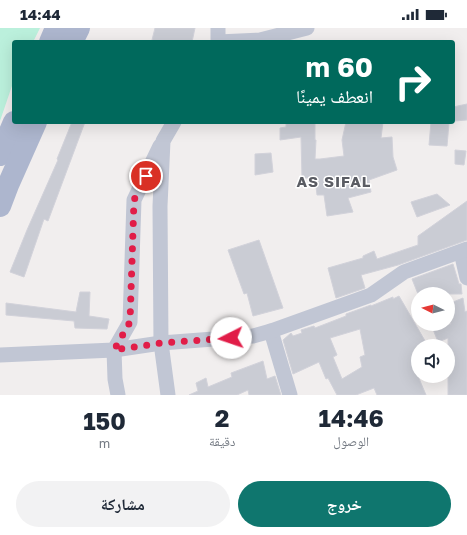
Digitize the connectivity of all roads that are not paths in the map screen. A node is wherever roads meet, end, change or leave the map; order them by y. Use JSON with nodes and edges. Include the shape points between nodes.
{"nodes":[{"id":1,"x":56,"y":28,"type":"edge"},
{"id":2,"x":79,"y":28,"type":"edge"},
{"id":3,"x":218,"y":28,"type":"edge"},
{"id":4,"x":307,"y":28,"type":"edge"},
{"id":5,"x":51,"y":40,"type":"edge"},
{"id":6,"x":73,"y":40,"type":"edge"},
{"id":7,"x":218,"y":40,"type":"edge"},
{"id":8,"x":260,"y":40,"type":"edge"},
{"id":9,"x":13,"y":124,"type":"edge"},
{"id":10,"x":35,"y":124,"type":"edge"},
{"id":11,"x":173,"y":124,"type":"edge"},
{"id":12,"x":163,"y":141,"type":"junction"},
{"id":13,"x":0,"y":155,"type":"edge"},
{"id":14,"x":0,"y":206,"type":"edge"},
{"id":15,"x":464,"y":250,"type":"edge"},
{"id":16,"x":467,"y":278,"type":"edge"},
{"id":17,"x":270,"y":331,"type":"junction"},
{"id":18,"x":161,"y":343,"type":"junction"},
{"id":19,"x":114,"y":350,"type":"junction"},
{"id":20,"x":0,"y":355,"type":"edge"},
{"id":21,"x":118,"y":395,"type":"edge"},
{"id":22,"x":168,"y":395,"type":"edge"},
{"id":23,"x":290,"y":395,"type":"edge"}],
"edges":[{"from":1,"to":5,"type":"main road"},
{"from":2,"to":6,"type":"main road"},
{"from":3,"to":7,"type":"street"},
{"from":4,"to":8,"type":"street"},
{"from":9,"to":13,"type":"main road"},
{"from":10,"to":14,"type":"main road"},
{"from":11,"to":12,"type":"street"},
{"from":12,"to":18,"type":"street","via":[[160,206]]},
{"from":12,"to":19,"type":"street","via":[[134,200],[130,322]]},
{"from":15,"to":16,"type":"street"},
{"from":15,"to":17,"type":"street","via":[[404,272],[372,295]]},
{"from":17,"to":18,"type":"street","via":[[253,336]]},
{"from":17,"to":23,"type":"street"},
{"from":18,"to":19,"type":"street"},
{"from":18,"to":22,"type":"street"},
{"from":19,"to":20,"type":"street"},
{"from":19,"to":21,"type":"street"}]}
